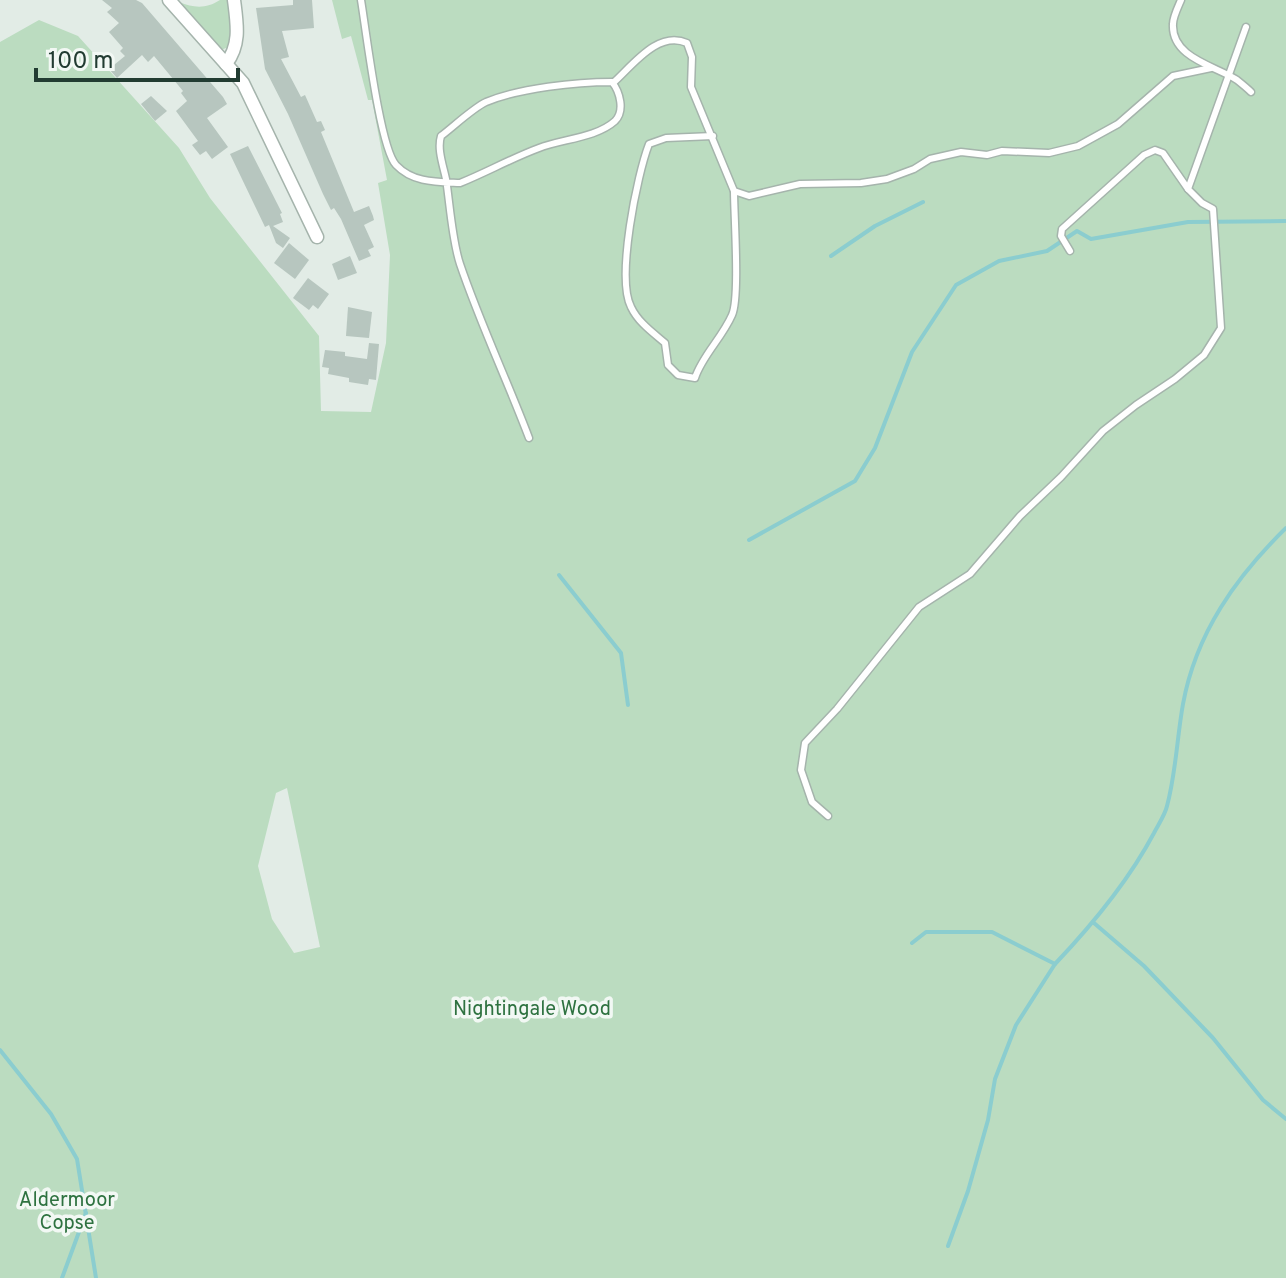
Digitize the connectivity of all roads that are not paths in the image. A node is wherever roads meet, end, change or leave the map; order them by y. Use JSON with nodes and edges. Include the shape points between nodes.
{"nodes":[{"id":1,"x":169,"y":0,"type":"edge"},
{"id":2,"x":234,"y":0,"type":"edge"},
{"id":3,"x":361,"y":0,"type":"edge"},
{"id":4,"x":1181,"y":0,"type":"edge"},
{"id":5,"x":1246,"y":27,"type":"dead end"},
{"id":6,"x":226,"y":64,"type":"junction"},
{"id":7,"x":1211,"y":68,"type":"junction"},
{"id":8,"x":1229,"y":76,"type":"junction"},
{"id":9,"x":613,"y":83,"type":"junction"},
{"id":10,"x":1251,"y":92,"type":"dead end"},
{"id":11,"x":713,"y":136,"type":"junction"},
{"id":12,"x":446,"y":183,"type":"junction"},
{"id":13,"x":1188,"y":189,"type":"junction"},
{"id":14,"x":734,"y":191,"type":"junction"},
{"id":15,"x":317,"y":237,"type":"dead end"},
{"id":16,"x":1070,"y":251,"type":"dead end"},
{"id":17,"x":529,"y":438,"type":"dead end"},
{"id":18,"x":828,"y":816,"type":"dead end"}],
"edges":[{"from":1,"to":6,"type":"street"},
{"from":2,"to":6,"type":"street","via":[[238,33],[235,53]]},
{"from":3,"to":12,"type":"lane","via":[[389,155],[413,177]]},
{"from":4,"to":7,"type":"lane","via":[[1172,26],[1179,43]]},
{"from":5,"to":8,"type":"lane"},
{"from":6,"to":15,"type":"street","via":[[243,83]]},
{"from":7,"to":8,"type":"lane"},
{"from":7,"to":14,"type":"lane","via":[[1173,76],[1118,124],[1078,146],[1049,153],[961,152],[874,181],[800,184],[749,196]]},
{"from":8,"to":10,"type":"lane"},
{"from":8,"to":13,"type":"lane"},
{"from":9,"to":11,"type":"lane","via":[[661,42],[687,43],[691,87]]},
{"from":9,"to":12,"type":"lane","via":[[621,111],[601,130],[543,146],[460,183]]},
{"from":9,"to":12,"type":"lane","via":[[555,87],[484,103],[441,136]]},
{"from":11,"to":14,"type":"lane"},
{"from":11,"to":14,"type":"lane","via":[[649,144],[633,199],[624,285],[630,307],[665,343],[668,365],[678,375],[695,378],[734,312]]},
{"from":12,"to":17,"type":"lane","via":[[459,262]]},
{"from":13,"to":16,"type":"lane","via":[[1163,153],[1144,155],[1062,229]]},
{"from":13,"to":18,"type":"lane","via":[[1213,209],[1221,328],[1204,355],[1103,431],[970,574],[919,607],[805,743],[801,770],[812,802]]}]}
